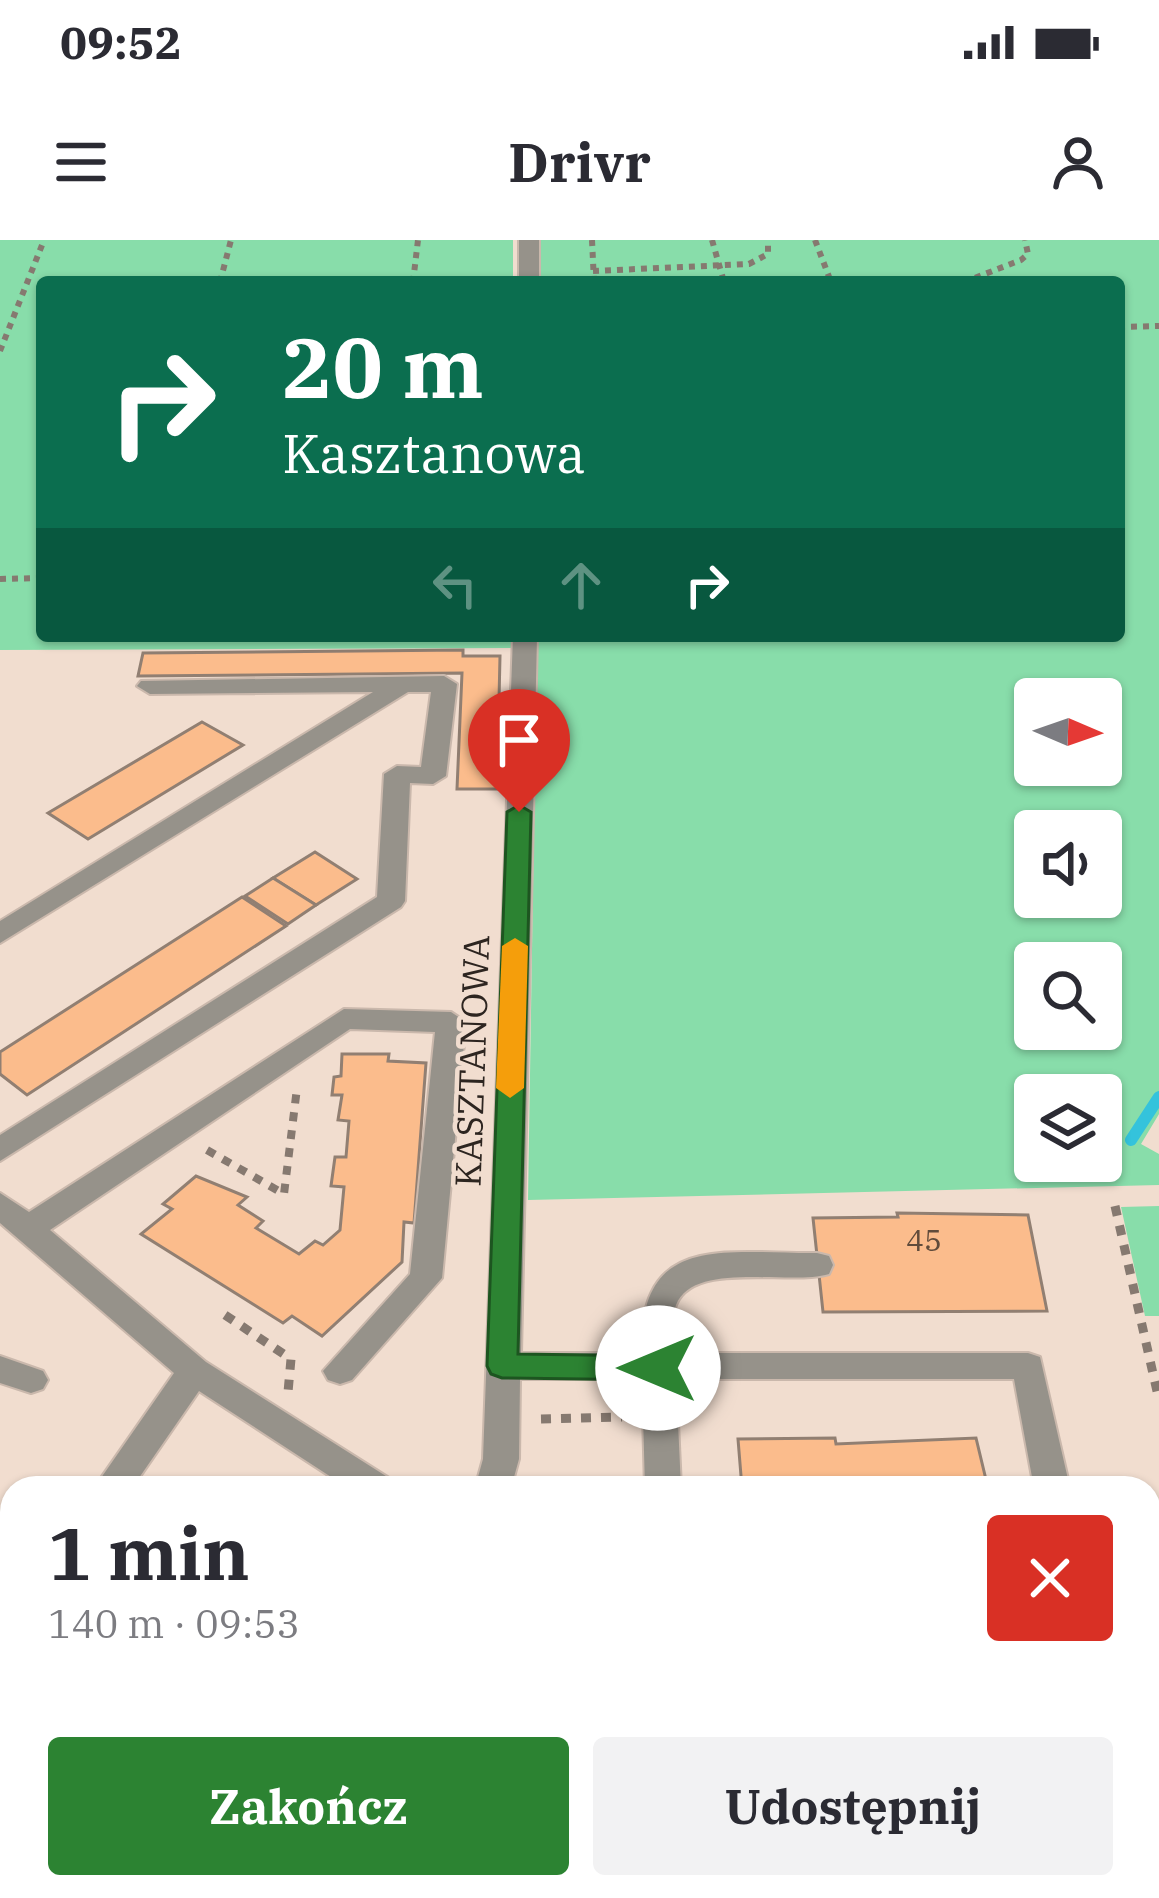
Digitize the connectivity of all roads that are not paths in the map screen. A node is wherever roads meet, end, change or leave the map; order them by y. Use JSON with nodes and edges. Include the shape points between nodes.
{"nodes":[{"id":1,"x":529,"y":240,"type":"edge"},
{"id":2,"x":529,"y":276,"type":"edge"},
{"id":3,"x":525,"y":642,"type":"edge"},
{"id":4,"x":403,"y":683,"type":"junction"},
{"id":5,"x":150,"y":686,"type":"dead end"},
{"id":6,"x":0,"y":934,"type":"edge"},
{"id":7,"x":0,"y":1150,"type":"edge"},
{"id":8,"x":0,"y":1205,"type":"edge"},
{"id":9,"x":28,"y":1229,"type":"junction"},
{"id":10,"x":817,"y":1265,"type":"dead end"},
{"id":11,"x":502,"y":1366,"type":"junction"},
{"id":12,"x":658,"y":1368,"type":"junction"},
{"id":13,"x":194,"y":1371,"type":"junction"},
{"id":14,"x":340,"y":1371,"type":"dead end"},
{"id":15,"x":120,"y":1476,"type":"edge"},
{"id":16,"x":357,"y":1476,"type":"edge"},
{"id":17,"x":497,"y":1476,"type":"edge"},
{"id":18,"x":662,"y":1476,"type":"edge"},
{"id":19,"x":1050,"y":1476,"type":"edge"}],
"edges":[{"from":1,"to":2,"type":"street"},
{"from":3,"to":11,"type":"street","name":"KASZTANOWA"},
{"from":4,"to":5,"type":"street"},
{"from":4,"to":6,"type":"street"},
{"from":4,"to":7,"type":"street","via":[[444,684],[434,776],[398,774],[391,901]]},
{"from":8,"to":9,"type":"street"},
{"from":9,"to":13,"type":"street"},
{"from":9,"to":14,"type":"street","via":[[344,1019],[451,1022],[426,1278]]},
{"from":10,"to":12,"type":"street","via":[[680,1274],[657,1310]]},
{"from":11,"to":12,"type":"street"},
{"from":11,"to":17,"type":"street","name":"KASZTANOWA"},
{"from":12,"to":18,"type":"street"},
{"from":12,"to":19,"type":"street","via":[[1028,1366]]},
{"from":13,"to":15,"type":"street"},
{"from":13,"to":16,"type":"street"}]}
